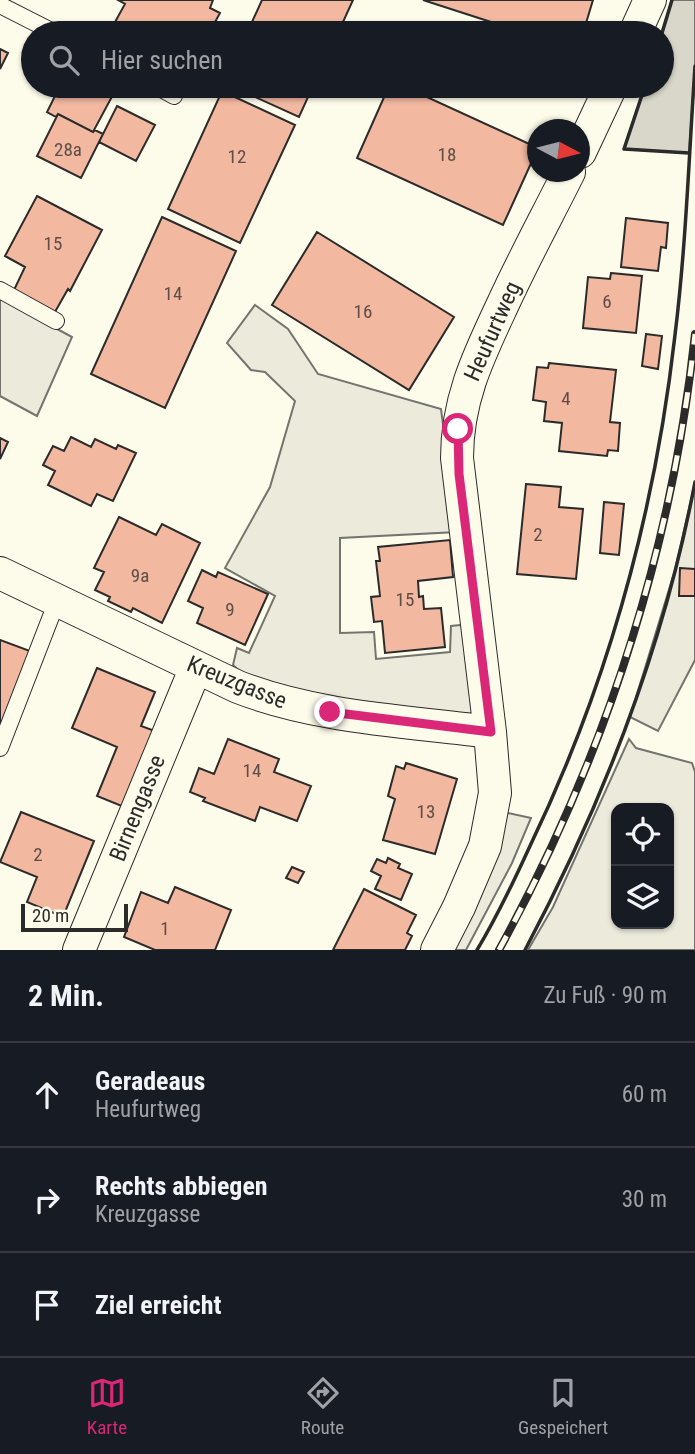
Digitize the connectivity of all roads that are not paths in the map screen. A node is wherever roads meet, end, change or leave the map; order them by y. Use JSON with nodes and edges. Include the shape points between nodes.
{"nodes":[{"id":1,"x":650,"y":0,"type":"edge"},
{"id":2,"x":0,"y":5,"type":"edge"},
{"id":3,"x":31,"y":21,"type":"edge"},
{"id":4,"x":640,"y":21,"type":"edge"},
{"id":5,"x":605,"y":98,"type":"edge"},
{"id":6,"x":590,"y":129,"type":"edge"},
{"id":7,"x":564,"y":182,"type":"edge"},
{"id":8,"x":0,"y":290,"type":"edge"},
{"id":9,"x":56,"y":321,"type":"dead end"},
{"id":10,"x":0,"y":573,"type":"edge"},
{"id":11,"x":57,"y":601,"type":"junction"},
{"id":12,"x":196,"y":667,"type":"junction"},
{"id":13,"x":491,"y":732,"type":"junction"},
{"id":14,"x":0,"y":748,"type":"edge"},
{"id":15,"x":79,"y":950,"type":"edge"},
{"id":16,"x":438,"y":950,"type":"edge"}],
"edges":[{"from":1,"to":4,"type":"street"},
{"from":2,"to":3,"type":"lane"},
{"from":5,"to":6,"type":"street"},
{"from":7,"to":13,"type":"street","name":"Heufurtweg","via":[[470,378],[458,429],[459,474]]},
{"from":8,"to":9,"type":"lane"},
{"from":10,"to":11,"type":"street","name":"Kreuzgasse"},
{"from":11,"to":12,"type":"street","name":"Kreuzgasse"},
{"from":11,"to":14,"type":"lane"},
{"from":12,"to":13,"type":"street","name":"Kreuzgasse","via":[[294,705]]},
{"from":12,"to":15,"type":"street","name":"Birnengasse"},
{"from":13,"to":16,"type":"street","name":"Heufurtweg","via":[[492,818],[474,874]]}]}
